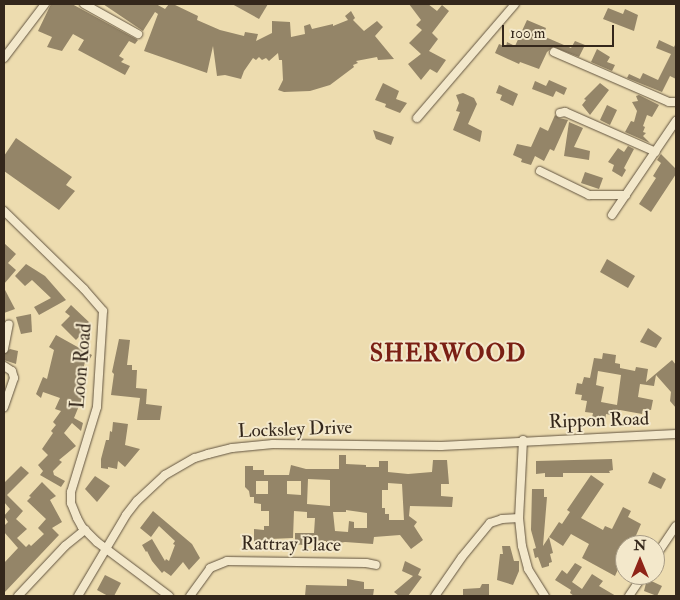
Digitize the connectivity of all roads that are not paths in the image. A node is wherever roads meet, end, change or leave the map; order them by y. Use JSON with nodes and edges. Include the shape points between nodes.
{"nodes":[{"id":1,"x":46,"y":4,"type":"edge"},
{"id":2,"x":84,"y":4,"type":"edge"},
{"id":3,"x":515,"y":4,"type":"edge"},
{"id":4,"x":138,"y":34,"type":"dead end"},
{"id":5,"x":554,"y":52,"type":"dead end"},
{"id":6,"x":4,"y":58,"type":"edge"},
{"id":7,"x":676,"y":102,"type":"edge"},
{"id":8,"x":560,"y":113,"type":"dead end"},
{"id":9,"x":417,"y":118,"type":"dead end"},
{"id":10,"x":676,"y":122,"type":"edge"},
{"id":11,"x":656,"y":152,"type":"junction"},
{"id":12,"x":540,"y":170,"type":"dead end"},
{"id":13,"x":626,"y":196,"type":"junction"},
{"id":14,"x":4,"y":211,"type":"edge"},
{"id":15,"x":612,"y":215,"type":"dead end"},
{"id":16,"x":9,"y":324,"type":"dead end"},
{"id":17,"x":4,"y":349,"type":"edge"},
{"id":18,"x":4,"y":366,"type":"edge"},
{"id":19,"x":4,"y":407,"type":"edge"},
{"id":20,"x":676,"y":434,"type":"edge"},
{"id":21,"x":523,"y":440,"type":"junction"},
{"id":22,"x":519,"y":518,"type":"junction"},
{"id":23,"x":676,"y":526,"type":"edge"},
{"id":24,"x":85,"y":530,"type":"junction"},
{"id":25,"x":665,"y":542,"type":"edge"},
{"id":26,"x":106,"y":549,"type":"junction"},
{"id":27,"x":376,"y":565,"type":"dead end"},
{"id":28,"x":636,"y":585,"type":"edge"},
{"id":29,"x":18,"y":596,"type":"edge"},
{"id":30,"x":78,"y":596,"type":"edge"},
{"id":31,"x":169,"y":596,"type":"edge"},
{"id":32,"x":190,"y":596,"type":"edge"},
{"id":33,"x":435,"y":596,"type":"edge"},
{"id":34,"x":545,"y":596,"type":"edge"},
{"id":35,"x":629,"y":596,"type":"edge"}],
"edges":[{"from":1,"to":6,"type":"street"},
{"from":2,"to":4,"type":"street"},
{"from":3,"to":9,"type":"street"},
{"from":5,"to":7,"type":"street","via":[[669,102]]},
{"from":8,"to":11,"type":"street","via":[[566,112]]},
{"from":10,"to":11,"type":"street"},
{"from":11,"to":13,"type":"street"},
{"from":12,"to":13,"type":"street","via":[[589,195]]},
{"from":13,"to":15,"type":"street"},
{"from":14,"to":24,"type":"street","name":"Loon Road","via":[[84,289],[102,311],[97,407],[71,498],[77,518]]},
{"from":16,"to":17,"type":"street"},
{"from":18,"to":19,"type":"street","via":[[12,371],[14,378]]},
{"from":20,"to":21,"type":"street","name":"Rippon Road"},
{"from":21,"to":22,"type":"street"},
{"from":21,"to":26,"type":"street","name":"Locksley Drive","via":[[442,446],[273,444],[208,454],[181,465],[150,488],[126,515]]},
{"from":22,"to":33,"type":"street","via":[[490,523]]},
{"from":22,"to":34,"type":"street","via":[[525,560]]},
{"from":23,"to":25,"type":"street"},
{"from":24,"to":26,"type":"street","name":"Loon Road"},
{"from":24,"to":29,"type":"street","via":[[65,546]]},
{"from":26,"to":30,"type":"street","name":"Locksley Drive"},
{"from":26,"to":31,"type":"street","name":"Loon Road"},
{"from":27,"to":32,"type":"street","name":"Rattray Place","via":[[227,561],[210,568]]},
{"from":28,"to":35,"type":"street"}]}
